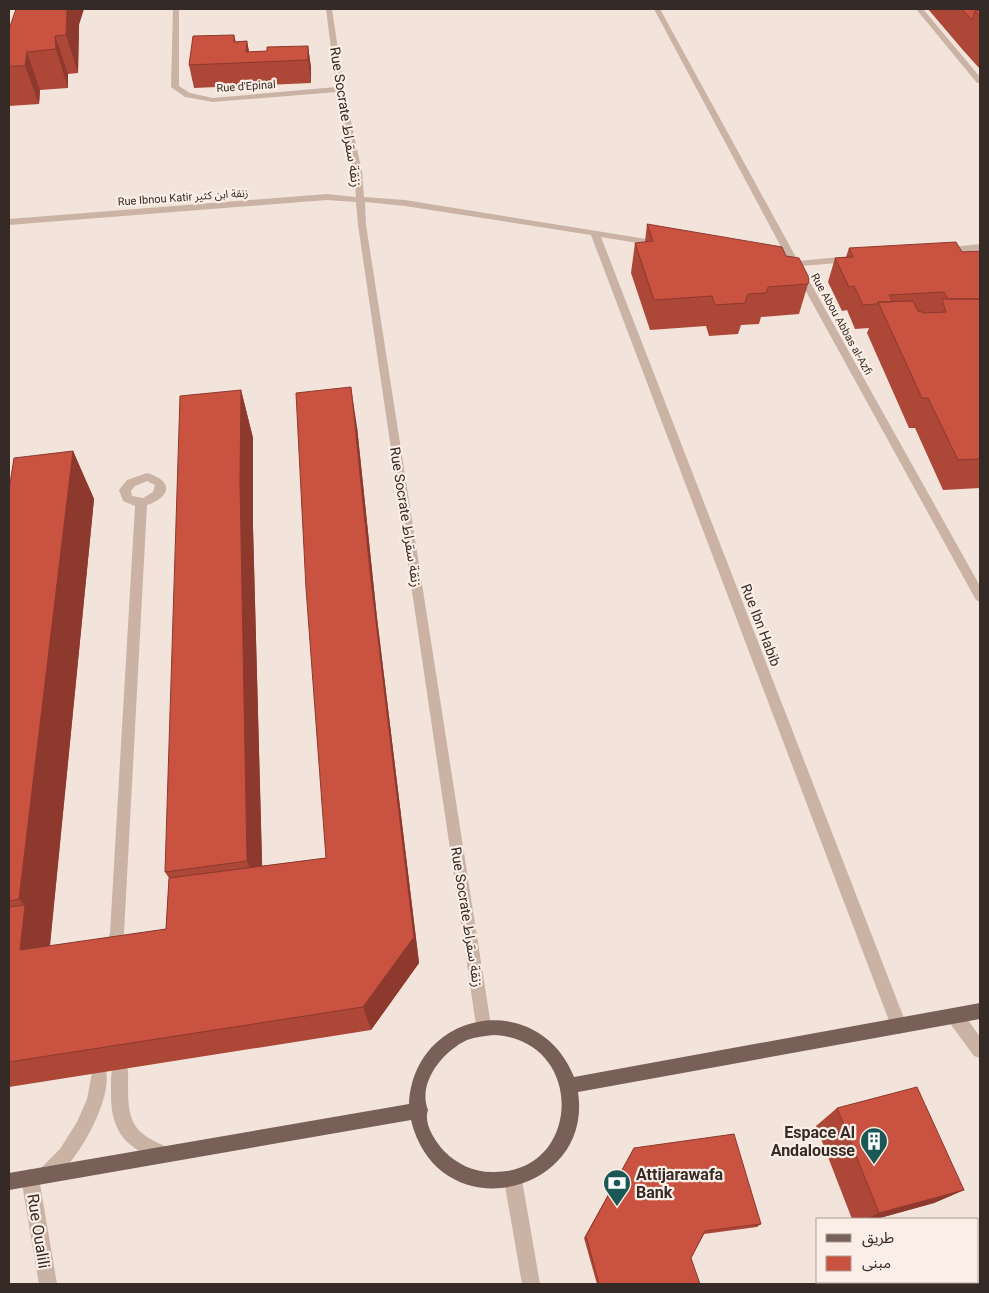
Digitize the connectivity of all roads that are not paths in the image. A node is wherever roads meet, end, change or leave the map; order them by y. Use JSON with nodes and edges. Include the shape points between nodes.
{"nodes":[{"id":1,"x":176,"y":9,"type":"edge"},
{"id":2,"x":328,"y":9,"type":"edge"},
{"id":3,"x":657,"y":9,"type":"edge"},
{"id":4,"x":919,"y":9,"type":"edge"},
{"id":5,"x":980,"y":81,"type":"edge"},
{"id":6,"x":340,"y":90,"type":"junction"},
{"id":7,"x":359,"y":198,"type":"junction"},
{"id":8,"x":9,"y":222,"type":"edge"},
{"id":9,"x":595,"y":234,"type":"junction"},
{"id":10,"x":671,"y":245,"type":"edge"},
{"id":11,"x":980,"y":247,"type":"edge"},
{"id":12,"x":931,"y":252,"type":"edge"},
{"id":13,"x":863,"y":258,"type":"edge"},
{"id":14,"x":776,"y":261,"type":"edge"},
{"id":15,"x":795,"y":264,"type":"junction"},
{"id":16,"x":141,"y":502,"type":"dead end"},
{"id":17,"x":980,"y":597,"type":"edge"},
{"id":18,"x":117,"y":934,"type":"junction"},
{"id":19,"x":125,"y":956,"type":"edge"},
{"id":20,"x":107,"y":967,"type":"edge"},
{"id":21,"x":980,"y":1011,"type":"edge"},
{"id":22,"x":955,"y":1016,"type":"junction"},
{"id":23,"x":483,"y":1026,"type":"junction"},
{"id":24,"x":899,"y":1026,"type":"junction"},
{"id":25,"x":980,"y":1050,"type":"edge"},
{"id":26,"x":120,"y":1069,"type":"edge"},
{"id":27,"x":99,"y":1073,"type":"edge"},
{"id":28,"x":567,"y":1086,"type":"junction"},
{"id":29,"x":420,"y":1110,"type":"junction"},
{"id":30,"x":167,"y":1154,"type":"junction"},
{"id":31,"x":38,"y":1177,"type":"junction"},
{"id":32,"x":513,"y":1180,"type":"junction"},
{"id":33,"x":9,"y":1182,"type":"edge"},
{"id":34,"x":48,"y":1284,"type":"edge"},
{"id":35,"x":530,"y":1284,"type":"edge"}],
"edges":[{"from":1,"to":6,"type":"street","name":"Rue d'Epinal","via":[[175,87],[178,91],[213,100]]},
{"from":2,"to":6,"type":"street","name":"Rue Socrate زنقة سقراط"},
{"from":3,"to":15,"type":"street","name":"Rue Abou Abbas al-Azfi"},
{"from":4,"to":5,"type":"street"},
{"from":6,"to":7,"type":"street","name":"Rue Socrate زنقة سقراط","via":[[358,172]]},
{"from":7,"to":8,"type":"street","name":"Rue Ibnou Katir زنقة ابن كثير","via":[[327,197]]},
{"from":7,"to":9,"type":"street","name":"Rue Ibnou Katir زنقة ابن كثير"},
{"from":7,"to":23,"type":"street","name":"Rue Socrate زنقة سقراط"},
{"from":9,"to":10,"type":"street","name":"Rue Ibnou Katir زنقة ابن كثير"},
{"from":9,"to":24,"type":"street","name":"Rue Ibn Habib"},
{"from":11,"to":12,"type":"street"},
{"from":13,"to":15,"type":"street"},
{"from":14,"to":15,"type":"street"},
{"from":15,"to":17,"type":"street","name":"Rue Abou Abbas al-Azfi"},
{"from":16,"to":18,"type":"street"},
{"from":18,"to":19,"type":"street"},
{"from":18,"to":20,"type":"street"},
{"from":21,"to":22,"type":"main road"},
{"from":22,"to":24,"type":"main road"},
{"from":22,"to":25,"type":"street"},
{"from":23,"to":28,"type":"main road","via":[[505,1026],[536,1038],[553,1054]]},
{"from":23,"to":29,"type":"main road","via":[[462,1032],[436,1054],[421,1086]]},
{"from":24,"to":28,"type":"main road"},
{"from":26,"to":30,"type":"street","via":[[119,1108],[128,1134],[149,1150]]},
{"from":27,"to":31,"type":"street","via":[[97,1094],[88,1118],[64,1158]]},
{"from":28,"to":32,"type":"main road","via":[[567,1122],[558,1145],[534,1171]]},
{"from":29,"to":30,"type":"main road"},
{"from":29,"to":32,"type":"main road","via":[[432,1148],[451,1168],[486,1183]]},
{"from":30,"to":31,"type":"main road"},
{"from":31,"to":33,"type":"main road"},
{"from":31,"to":34,"type":"street","name":"Rue Oualili"},
{"from":32,"to":35,"type":"street"}]}
